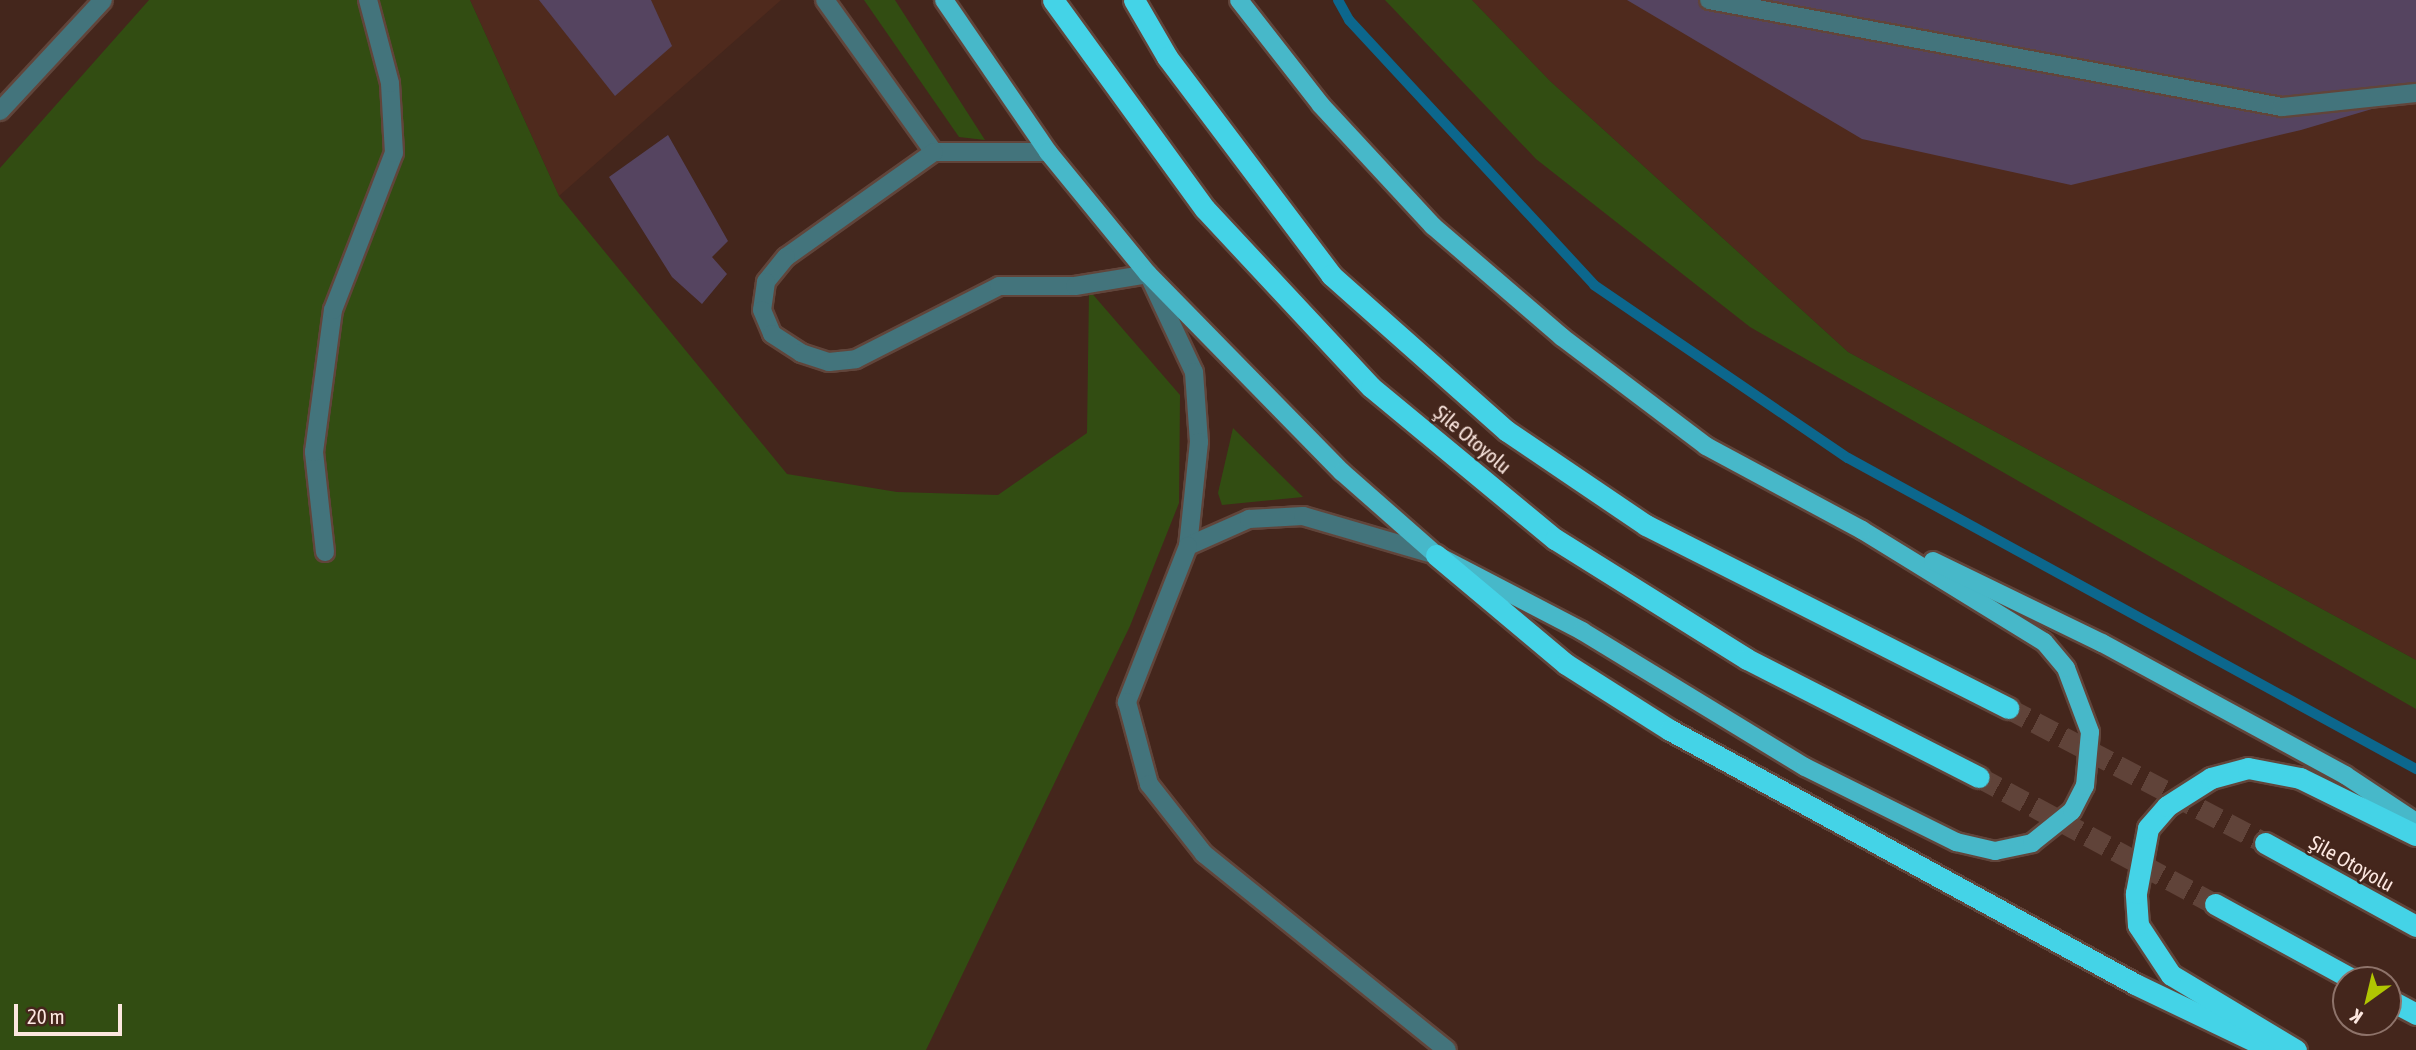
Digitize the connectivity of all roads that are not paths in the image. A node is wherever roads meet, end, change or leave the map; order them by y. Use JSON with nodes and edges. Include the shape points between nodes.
{"nodes":[{"id":1,"x":103,"y":0,"type":"edge"},
{"id":2,"x":368,"y":0,"type":"edge"},
{"id":3,"x":825,"y":0,"type":"edge"},
{"id":4,"x":944,"y":0,"type":"edge"},
{"id":5,"x":1053,"y":0,"type":"edge"},
{"id":6,"x":1134,"y":0,"type":"edge"},
{"id":7,"x":1239,"y":0,"type":"edge"},
{"id":8,"x":1709,"y":0,"type":"edge"},
{"id":9,"x":2416,"y":93,"type":"edge"},
{"id":10,"x":0,"y":111,"type":"edge"},
{"id":11,"x":934,"y":152,"type":"junction"},
{"id":12,"x":1048,"y":152,"type":"junction"},
{"id":13,"x":1148,"y":274,"type":"junction"},
{"id":14,"x":1862,"y":530,"type":"junction"},
{"id":15,"x":1188,"y":546,"type":"junction"},
{"id":16,"x":325,"y":552,"type":"dead end"},
{"id":17,"x":1436,"y":555,"type":"junction"},
{"id":18,"x":2008,"y":708,"type":"tunnel mouth"},
{"id":19,"x":1979,"y":777,"type":"tunnel mouth"},
{"id":20,"x":2416,"y":822,"type":"edge"},
{"id":21,"x":2416,"y":835,"type":"edge"},
{"id":22,"x":2265,"y":843,"type":"tunnel mouth"},
{"id":23,"x":2215,"y":904,"type":"tunnel mouth"},
{"id":24,"x":2416,"y":926,"type":"edge"},
{"id":25,"x":2332,"y":968,"type":"edge"},
{"id":26,"x":1447,"y":1050,"type":"edge"},
{"id":27,"x":2273,"y":1050,"type":"edge"},
{"id":28,"x":2296,"y":1050,"type":"edge"}],
"edges":[{"from":1,"to":10,"type":"street"},
{"from":2,"to":16,"type":"street","via":[[390,83],[394,153],[333,310],[314,452]]},
{"from":3,"to":11,"type":"street"},
{"from":4,"to":12,"type":"main road"},
{"from":5,"to":19,"type":"highway","name":"Şile Otoyolu","via":[[1205,209],[1371,387],[1555,540],[1747,659]]},
{"from":6,"to":18,"type":"highway","name":"Şile Otoyolu","via":[[1167,57],[1331,275],[1507,431],[1646,525]]},
{"from":7,"to":14,"type":"main road","via":[[1321,105],[1433,226],[1562,338],[1706,446]]},
{"from":8,"to":9,"type":"street","via":[[2282,107]]},
{"from":11,"to":12,"type":"street"},
{"from":11,"to":13,"type":"street","via":[[786,257],[766,282],[762,310],[772,334],[801,353],[829,362],[856,359],[999,286],[1075,286]]},
{"from":12,"to":13,"type":"main road"},
{"from":13,"to":15,"type":"street","via":[[1194,372],[1199,442]]},
{"from":13,"to":17,"type":"main road","via":[[1342,472]]},
{"from":14,"to":17,"type":"main road","via":[[1977,597],[2044,642],[2066,667],[2088,722],[2090,763],[2072,811],[2032,843],[1995,851],[1956,842],[1912,822],[1734,726],[1582,631]]},
{"from":14,"to":20,"type":"main road","via":[[1987,584],[2102,643],[2345,775]]},
{"from":15,"to":17,"type":"street","via":[[1250,519],[1303,516]]},
{"from":15,"to":26,"type":"street","via":[[1126,702],[1149,784],[1204,854]]},
{"from":17,"to":27,"type":"highway","via":[[1566,664],[1670,730],[2135,984]]},
{"from":21,"to":28,"type":"highway","via":[[2300,778],[2248,768],[2211,778],[2167,806],[2148,828],[2136,893],[2138,925],[2144,935],[2171,975]]},
{"from":22,"to":24,"type":"highway","name":"Şile Otoyolu"},
{"from":23,"to":25,"type":"highway"}]}
